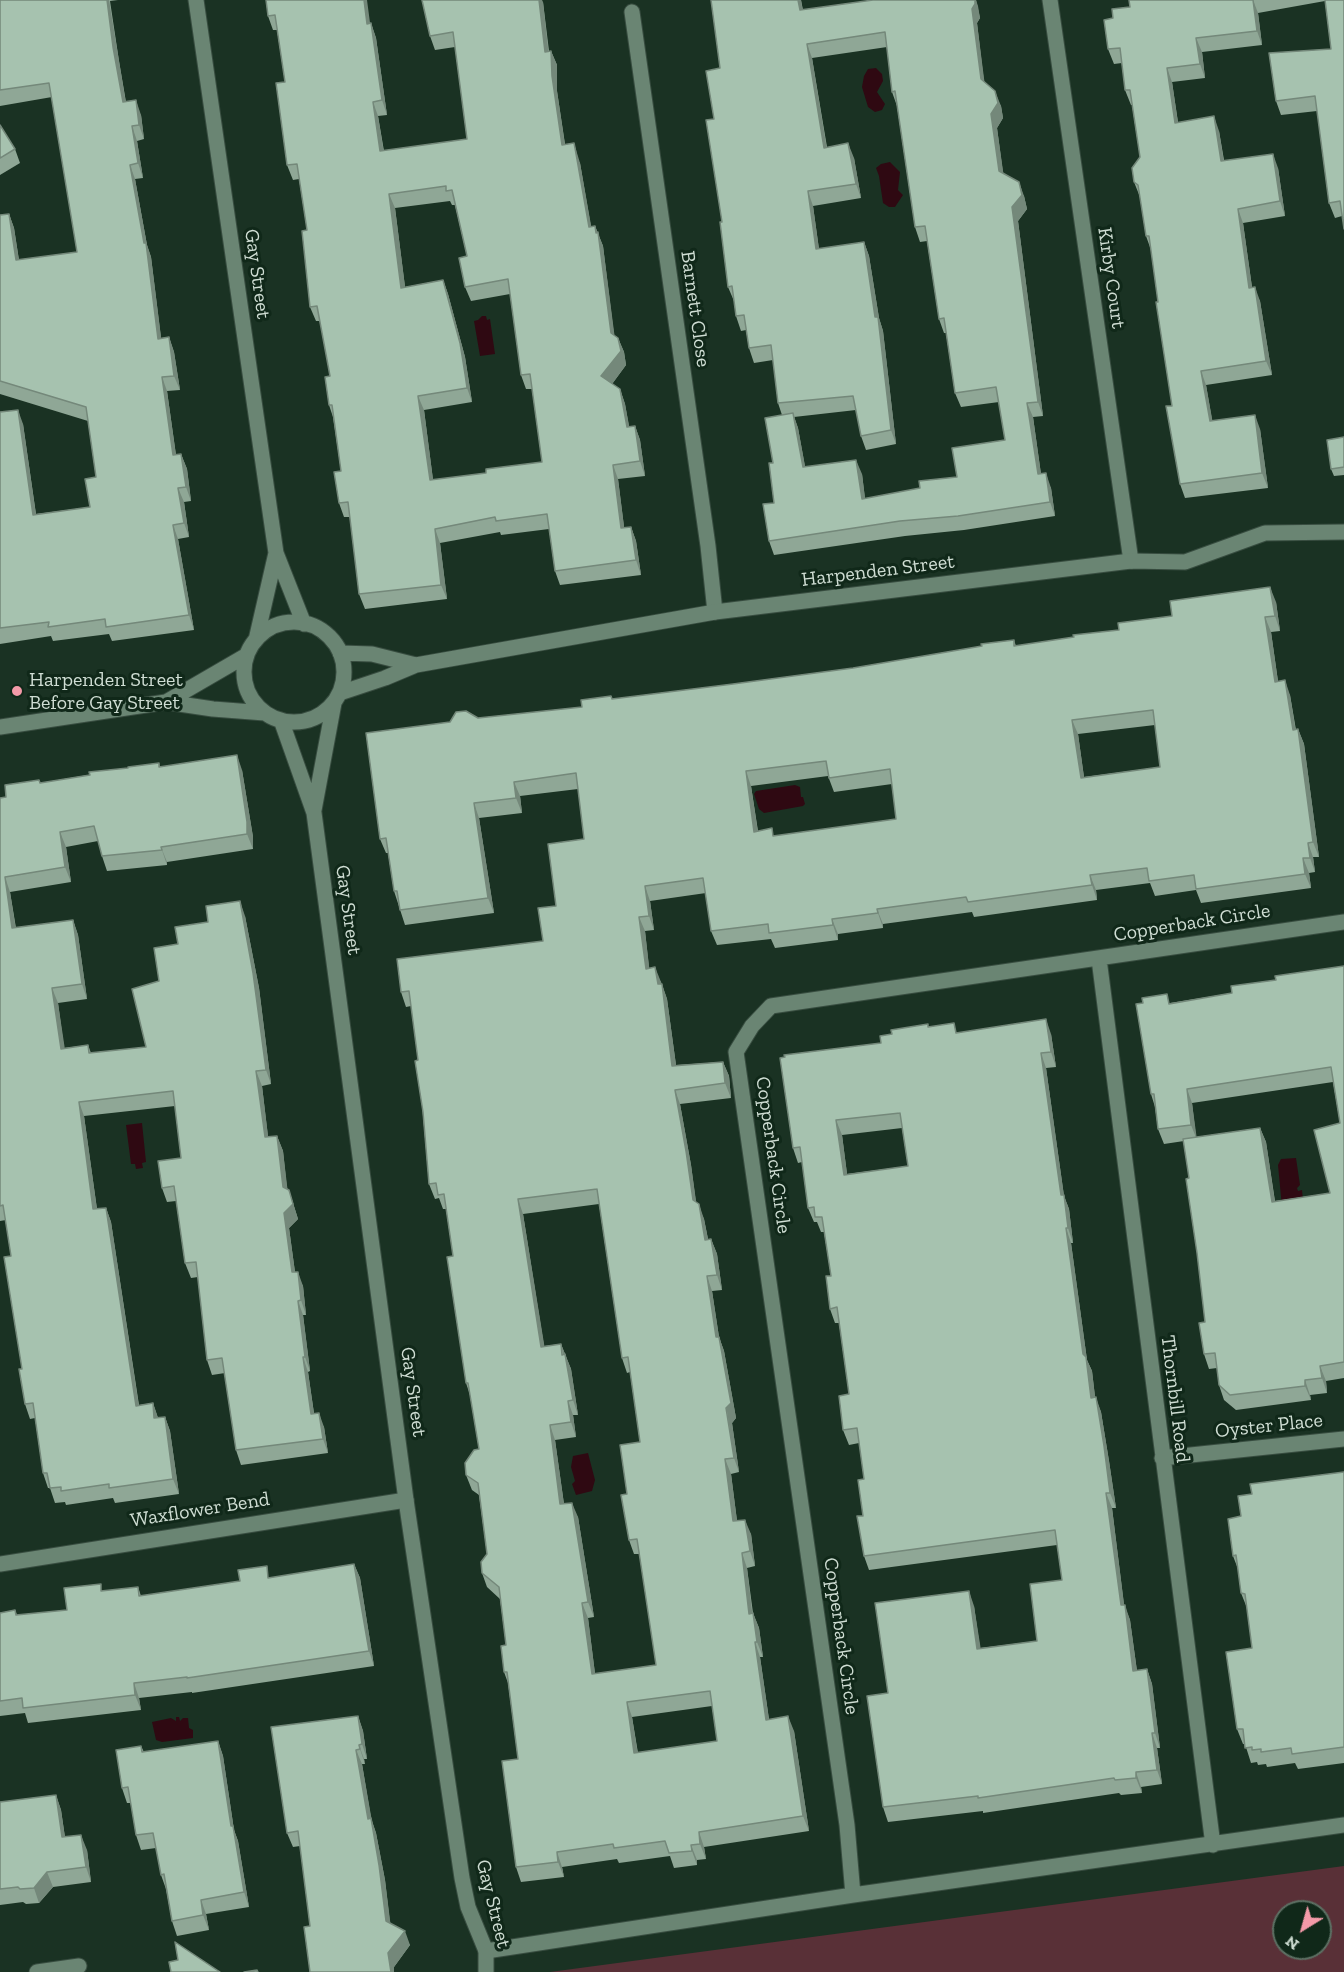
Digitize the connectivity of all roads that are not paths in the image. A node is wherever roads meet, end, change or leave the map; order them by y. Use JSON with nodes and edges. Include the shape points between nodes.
{"nodes":[{"id":1,"x":196,"y":0,"type":"edge"},
{"id":2,"x":1050,"y":0,"type":"edge"},
{"id":3,"x":632,"y":12,"type":"dead end"},
{"id":4,"x":1344,"y":532,"type":"edge"},
{"id":5,"x":276,"y":553,"type":"junction"},
{"id":6,"x":1131,"y":561,"type":"junction"},
{"id":7,"x":715,"y":612,"type":"junction"},
{"id":8,"x":304,"y":624,"type":"junction"},
{"id":9,"x":256,"y":640,"type":"junction"},
{"id":10,"x":340,"y":653,"type":"junction"},
{"id":11,"x":247,"y":655,"type":"junction"},
{"id":12,"x":416,"y":665,"type":"junction"},
{"id":13,"x":337,"y":698,"type":"junction"},
{"id":14,"x":166,"y":702,"type":"junction"},
{"id":15,"x":265,"y":713,"type":"junction"},
{"id":16,"x":281,"y":720,"type":"junction"},
{"id":17,"x":0,"y":727,"type":"edge"},
{"id":18,"x":314,"y":813,"type":"junction"},
{"id":19,"x":1344,"y":922,"type":"edge"},
{"id":20,"x":1098,"y":959,"type":"junction"},
{"id":21,"x":1344,"y":1439,"type":"edge"},
{"id":22,"x":1162,"y":1458,"type":"junction"},
{"id":23,"x":406,"y":1500,"type":"junction"},
{"id":24,"x":0,"y":1564,"type":"edge"},
{"id":25,"x":1344,"y":1825,"type":"edge"},
{"id":26,"x":1213,"y":1845,"type":"junction"},
{"id":27,"x":853,"y":1895,"type":"junction"},
{"id":28,"x":486,"y":1951,"type":"junction"},
{"id":29,"x":79,"y":1966,"type":"dead end"},
{"id":30,"x":37,"y":1972,"type":"edge"},
{"id":31,"x":486,"y":1972,"type":"edge"}],
"edges":[{"from":1,"to":5,"type":"street","name":"Gay Street"},
{"from":2,"to":6,"type":"street","name":"Kirby Court"},
{"from":3,"to":7,"type":"street","name":"Barnett Close"},
{"from":4,"to":6,"type":"street","name":"Harpenden Street","via":[[1265,532],[1185,562]]},
{"from":5,"to":8,"type":"street","name":"Gay Street"},
{"from":5,"to":9,"type":"street","name":"Gay Street"},
{"from":6,"to":7,"type":"street","name":"Harpenden Street"},
{"from":7,"to":12,"type":"street","name":"Harpenden Street"},
{"from":8,"to":9,"type":"street","name":"Harpenden Street","via":[[278,625]]},
{"from":8,"to":10,"type":"street","via":[[332,639]]},
{"from":9,"to":11,"type":"street","name":"Harpenden Street"},
{"from":10,"to":12,"type":"street","name":"Harpenden Street","via":[[372,654]]},
{"from":10,"to":13,"type":"street","via":[[344,666]]},
{"from":11,"to":14,"type":"street","name":"Harpenden Street"},
{"from":11,"to":15,"type":"street","name":"Harpenden Street","via":[[246,687]]},
{"from":12,"to":13,"type":"street","name":"Harpenden Street"},
{"from":13,"to":16,"type":"street","name":"Harpenden Street","via":[[310,720]]},
{"from":13,"to":18,"type":"street","name":"Gay Street"},
{"from":14,"to":15,"type":"street","name":"Harpenden Street"},
{"from":14,"to":17,"type":"street","name":"Harpenden Street"},
{"from":15,"to":16,"type":"street","name":"Harpenden Street"},
{"from":16,"to":18,"type":"street","name":"Gay Street"},
{"from":18,"to":23,"type":"street","name":"Gay Street"},
{"from":19,"to":20,"type":"street","name":"Copperback Circle"},
{"from":20,"to":22,"type":"street","name":"Thornbill Road"},
{"from":20,"to":27,"type":"street","name":"Copperback Circle","via":[[771,1006],[752,1026],[736,1052],[847,1825]]},
{"from":21,"to":22,"type":"street","name":"Oyster Place"},
{"from":22,"to":26,"type":"street","name":"Thornbill Road"},
{"from":23,"to":24,"type":"street","name":"Waxflower Bend"},
{"from":23,"to":28,"type":"street","name":"Gay Street","via":[[462,1878],[468,1907]]},
{"from":25,"to":26,"type":"street"},
{"from":26,"to":27,"type":"street"},
{"from":27,"to":28,"type":"street"},
{"from":28,"to":31,"type":"street","name":"Gay Street"},
{"from":29,"to":30,"type":"street"}]}
